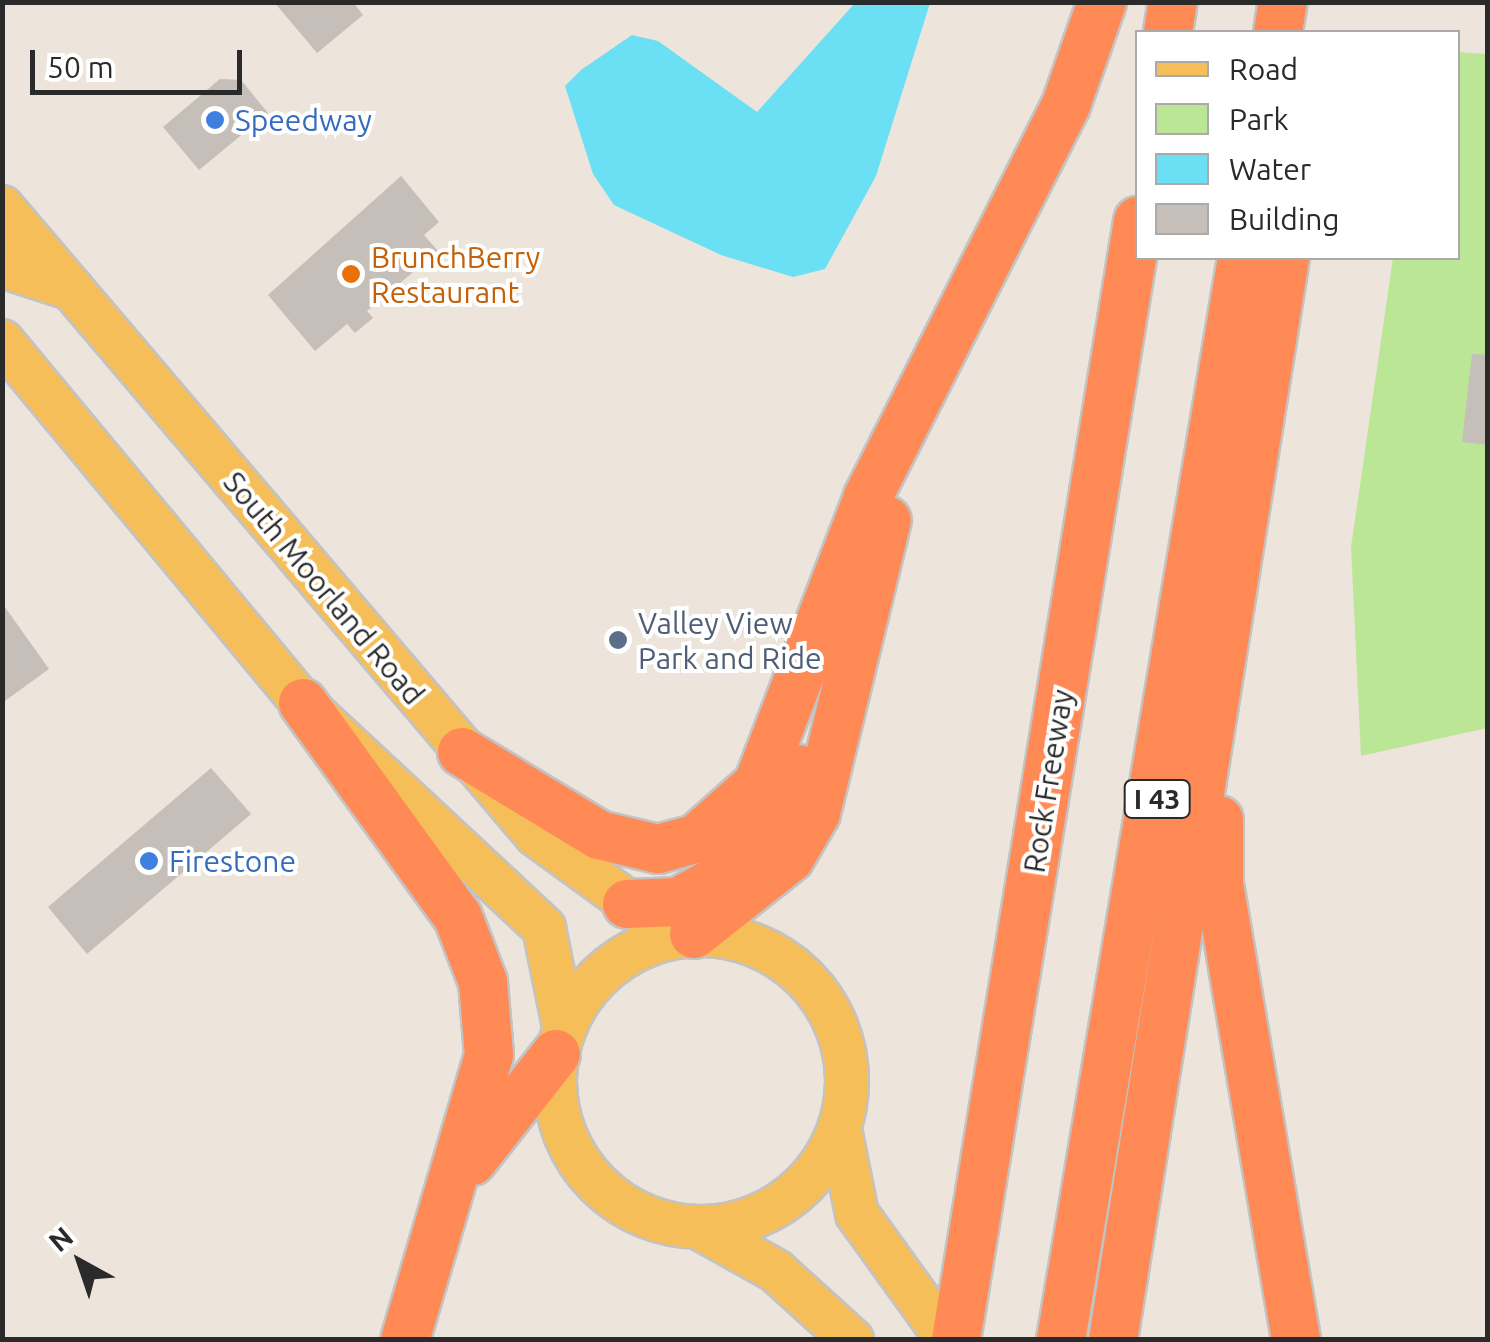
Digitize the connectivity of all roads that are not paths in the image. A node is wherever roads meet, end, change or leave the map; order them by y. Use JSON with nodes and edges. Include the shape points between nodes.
{"nodes":[{"id":1,"x":1102,"y":2,"type":"edge"},
{"id":2,"x":1173,"y":2,"type":"edge"},
{"id":3,"x":1283,"y":2,"type":"edge"},
{"id":4,"x":1312,"y":2,"type":"edge"},
{"id":5,"x":1168,"y":30,"type":"edge"},
{"id":6,"x":1278,"y":30,"type":"edge"},
{"id":7,"x":1309,"y":30,"type":"edge"},
{"id":8,"x":2,"y":207,"type":"edge"},
{"id":9,"x":1135,"y":240,"type":"edge"},
{"id":10,"x":1242,"y":260,"type":"edge"},
{"id":11,"x":1285,"y":260,"type":"edge"},
{"id":12,"x":2,"y":266,"type":"edge"},
{"id":13,"x":73,"y":289,"type":"junction"},
{"id":14,"x":2,"y":341,"type":"edge"},
{"id":15,"x":912,"y":421,"type":"junction"},
{"id":16,"x":880,"y":550,"type":"junction"},
{"id":17,"x":1221,"y":654,"type":"junction"},
{"id":18,"x":303,"y":703,"type":"junction"},
{"id":19,"x":462,"y":752,"type":"junction"},
{"id":20,"x":627,"y":904,"type":"junction"},
{"id":21,"x":685,"y":935,"type":"junction"},
{"id":22,"x":560,"y":1040,"type":"junction"},
{"id":23,"x":840,"y":1129,"type":"junction"},
{"id":24,"x":438,"y":1214,"type":"junction"},
{"id":25,"x":700,"y":1229,"type":"junction"},
{"id":26,"x":405,"y":1340,"type":"edge"},
{"id":27,"x":852,"y":1340,"type":"edge"},
{"id":28,"x":948,"y":1340,"type":"edge"},
{"id":29,"x":956,"y":1340,"type":"edge"},
{"id":30,"x":1061,"y":1340,"type":"edge"},
{"id":31,"x":1113,"y":1340,"type":"edge"},
{"id":32,"x":1296,"y":1340,"type":"edge"}],
"edges":[{"from":1,"to":15,"type":"highway","via":[[1066,105]]},
{"from":2,"to":5,"type":"highway"},
{"from":3,"to":6,"type":"highway"},
{"from":4,"to":7,"type":"highway"},
{"from":8,"to":13,"type":"main road","name":"South Moorland Road"},
{"from":9,"to":29,"type":"highway","name":"Rock Freeway"},
{"from":10,"to":30,"type":"highway","number":"I 43"},
{"from":11,"to":17,"type":"highway"},
{"from":12,"to":13,"type":"main road"},
{"from":13,"to":19,"type":"main road","name":"South Moorland Road"},
{"from":14,"to":18,"type":"main road"},
{"from":15,"to":16,"type":"highway"},
{"from":15,"to":19,"type":"highway","via":[[868,497],[758,784],[696,839],[658,849],[599,835]]},
{"from":16,"to":20,"type":"highway","via":[[772,824],[731,868],[678,902]]},
{"from":16,"to":21,"type":"highway","via":[[816,813],[790,858]]},
{"from":17,"to":31,"type":"highway"},
{"from":17,"to":32,"type":"highway","via":[[1219,884]]},
{"from":18,"to":22,"type":"main road","via":[[544,928]]},
{"from":18,"to":24,"type":"highway","via":[[458,917],[483,982],[489,1056]]},
{"from":19,"to":20,"type":"main road","name":"South Moorland Road","via":[[536,835]]},
{"from":20,"to":21,"type":"main road","name":"South Moorland Road"},
{"from":21,"to":22,"type":"main road","via":[[603,974]]},
{"from":21,"to":23,"type":"main road","via":[[741,939],[784,960],[819,992],[841,1035],[848,1082]]},
{"from":22,"to":24,"type":"highway"},
{"from":22,"to":25,"type":"main road","via":[[565,1138],[587,1175],[619,1204]]},
{"from":23,"to":25,"type":"main road","via":[[819,1170],[786,1202]]},
{"from":23,"to":28,"type":"main road","via":[[858,1214]]},
{"from":24,"to":26,"type":"highway"},
{"from":25,"to":27,"type":"main road","via":[[776,1270]]}]}
